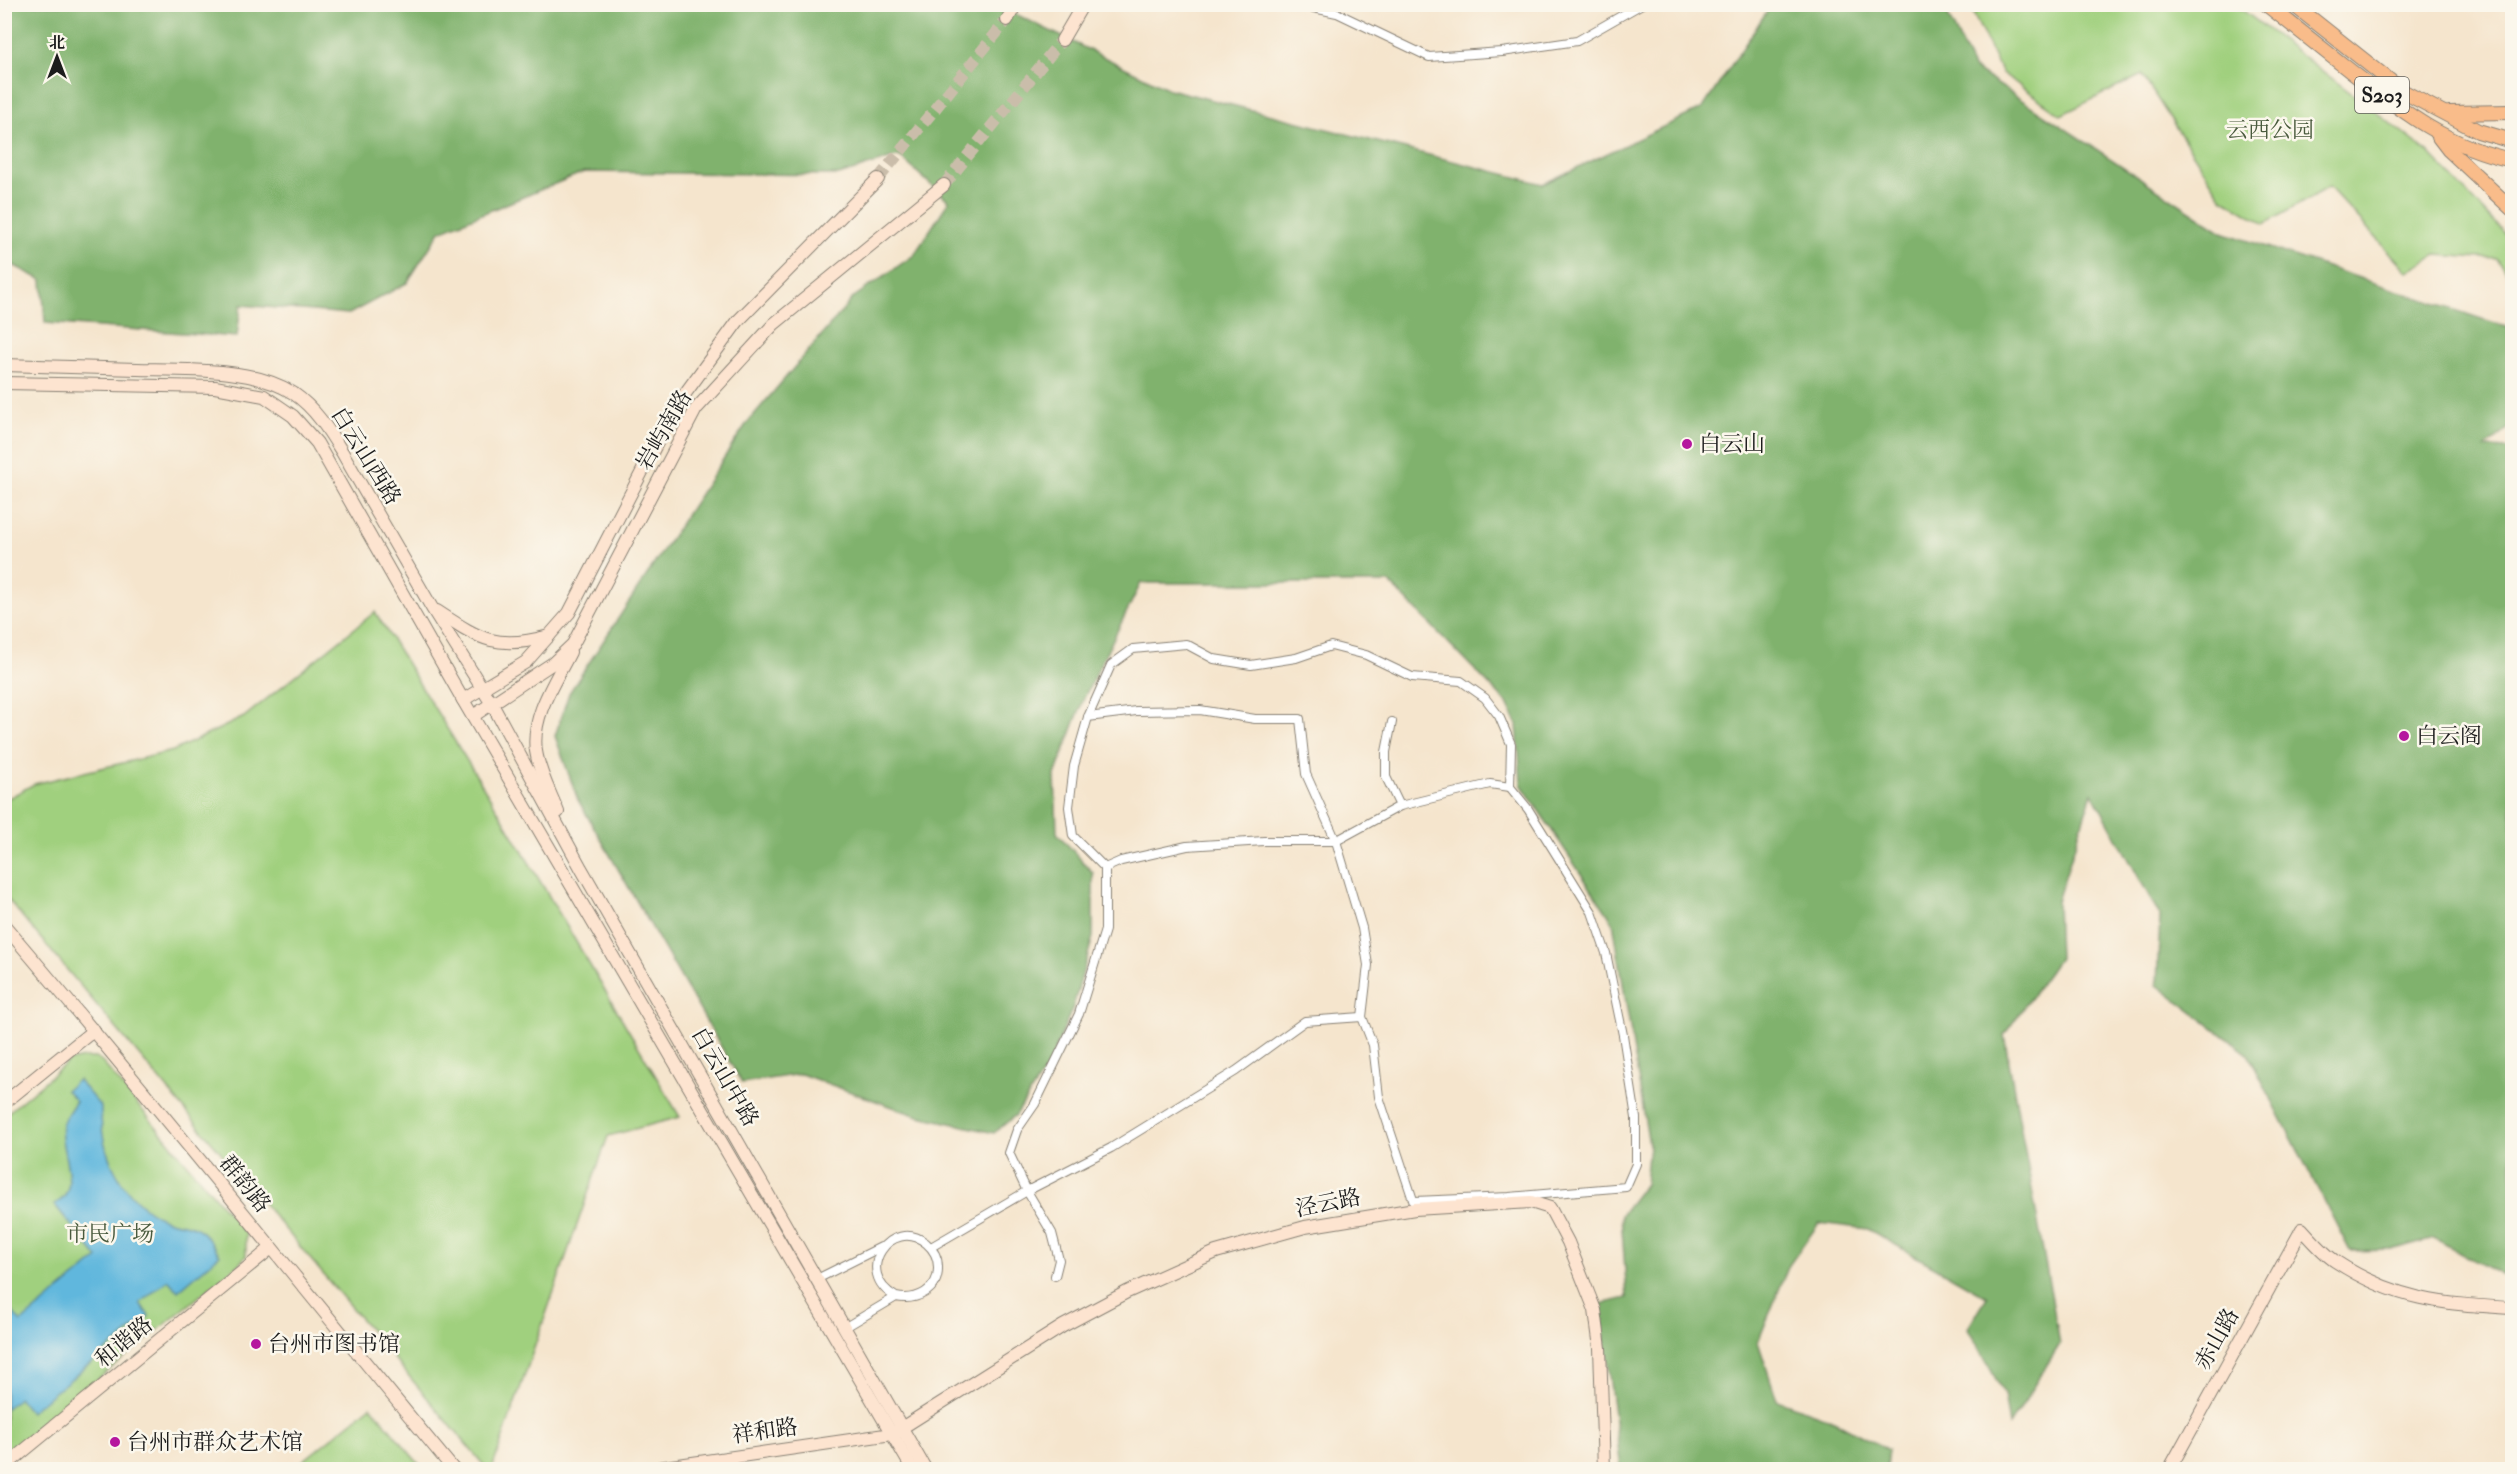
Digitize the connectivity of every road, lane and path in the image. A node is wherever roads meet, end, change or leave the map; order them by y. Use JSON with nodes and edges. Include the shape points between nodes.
{"nodes":[{"id":1,"x":1016,"y":4,"type":"edge"},
{"id":2,"x":1083,"y":4,"type":"edge"},
{"id":3,"x":1295,"y":4,"type":"edge"},
{"id":4,"x":1642,"y":4,"type":"edge"},
{"id":5,"x":2266,"y":4,"type":"edge"},
{"id":6,"x":2293,"y":4,"type":"edge"},
{"id":7,"x":1007,"y":20,"type":"tunnel mouth"},
{"id":8,"x":1062,"y":40,"type":"tunnel mouth"},
{"id":9,"x":2512,"y":111,"type":"edge"},
{"id":10,"x":2442,"y":112,"type":"junction"},
{"id":11,"x":2436,"y":133,"type":"junction"},
{"id":12,"x":2512,"y":141,"type":"edge"},
{"id":13,"x":2512,"y":160,"type":"edge"},
{"id":14,"x":878,"y":179,"type":"tunnel mouth"},
{"id":15,"x":944,"y":185,"type":"tunnel mouth"},
{"id":16,"x":2512,"y":209,"type":"edge"},
{"id":17,"x":4,"y":365,"type":"edge"},
{"id":18,"x":4,"y":383,"type":"edge"},
{"id":19,"x":432,"y":608,"type":"junction"},
{"id":20,"x":550,"y":635,"type":"junction"},
{"id":21,"x":573,"y":644,"type":"junction"},
{"id":22,"x":483,"y":688,"type":"junction"},
{"id":23,"x":463,"y":700,"type":"junction"},
{"id":24,"x":492,"y":704,"type":"junction"},
{"id":25,"x":473,"y":716,"type":"junction"},
{"id":26,"x":1088,"y":717,"type":"junction"},
{"id":27,"x":1392,"y":722,"type":"dead end"},
{"id":28,"x":1510,"y":786,"type":"junction"},
{"id":29,"x":1400,"y":806,"type":"junction"},
{"id":30,"x":1336,"y":841,"type":"junction"},
{"id":31,"x":581,"y":868,"type":"junction"},
{"id":32,"x":1105,"y":868,"type":"junction"},
{"id":33,"x":4,"y":925,"type":"edge"},
{"id":34,"x":1362,"y":1017,"type":"junction"},
{"id":35,"x":94,"y":1030,"type":"junction"},
{"id":36,"x":4,"y":1103,"type":"edge"},
{"id":37,"x":1027,"y":1191,"type":"junction"},
{"id":38,"x":1415,"y":1205,"type":"junction"},
{"id":39,"x":884,"y":1246,"type":"junction"},
{"id":40,"x":931,"y":1247,"type":"junction"},
{"id":41,"x":270,"y":1249,"type":"junction"},
{"id":42,"x":1055,"y":1276,"type":"dead end"},
{"id":43,"x":817,"y":1279,"type":"junction"},
{"id":44,"x":896,"y":1297,"type":"junction"},
{"id":45,"x":2512,"y":1308,"type":"edge"},
{"id":46,"x":844,"y":1328,"type":"junction"},
{"id":47,"x":897,"y":1431,"type":"junction"},
{"id":48,"x":4,"y":1467,"type":"edge"},
{"id":49,"x":453,"y":1470,"type":"edge"},
{"id":50,"x":644,"y":1470,"type":"edge"},
{"id":51,"x":913,"y":1470,"type":"edge"},
{"id":52,"x":926,"y":1470,"type":"edge"},
{"id":53,"x":1604,"y":1470,"type":"edge"},
{"id":54,"x":2169,"y":1470,"type":"edge"}],
"edges":[{"from":1,"to":7,"type":"main road"},
{"from":2,"to":8,"type":"main road"},
{"from":3,"to":4,"type":"street","via":[[1337,13],[1429,57],[1577,41]]},
{"from":5,"to":11,"type":"main road","number":"S203","via":[[2395,106]]},
{"from":6,"to":10,"type":"main road","number":"S203","via":[[2404,92]]},
{"from":9,"to":10,"type":"main road"},
{"from":10,"to":12,"type":"main road","number":"S203","via":[[2478,131]]},
{"from":11,"to":13,"type":"main road","number":"S203"},
{"from":11,"to":16,"type":"main road"},
{"from":14,"to":20,"type":"main road","name":"岩屿南路","via":[[738,321],[697,375],[676,406],[569,613]]},
{"from":15,"to":21,"type":"main road","name":"岩屿南路","via":[[774,324],[696,409]]},
{"from":17,"to":19,"type":"main road","name":"白云山西路","via":[[221,372],[290,391],[326,426]]},
{"from":18,"to":23,"type":"main road","name":"白云山西路","via":[[215,387],[264,396],[286,411],[316,442]]},
{"from":19,"to":20,"type":"main road","via":[[489,641],[528,642]]},
{"from":19,"to":22,"type":"main road","name":"白云山西路"},
{"from":20,"to":22,"type":"main road","name":"岩屿南路","via":[[526,662]]},
{"from":21,"to":24,"type":"main road","name":"岩屿南路","via":[[553,663]]},
{"from":21,"to":31,"type":"main road","via":[[543,706],[535,733],[540,769]]},
{"from":22,"to":23,"type":"main road","name":"岩屿南路"},
{"from":22,"to":24,"type":"main road","name":"白云山西路"},
{"from":23,"to":25,"type":"main road","name":"白云山西路"},
{"from":24,"to":25,"type":"main road","name":"岩屿南路"},
{"from":24,"to":31,"type":"main road","name":"白云山中路"},
{"from":25,"to":47,"type":"main road","name":"白云山中路"},
{"from":26,"to":28,"type":"street","via":[[1111,665],[1133,648],[1186,644],[1214,659],[1251,665],[1296,658],[1331,646],[1366,656],[1412,677],[1461,681],[1485,698],[1511,744]]},
{"from":26,"to":30,"type":"street","via":[[1200,710],[1300,719],[1306,774]]},
{"from":26,"to":32,"type":"street","via":[[1074,766],[1070,807],[1073,836]]},
{"from":27,"to":29,"type":"street","via":[[1386,777]]},
{"from":28,"to":29,"type":"street","via":[[1490,784]]},
{"from":28,"to":38,"type":"street","via":[[1592,912],[1606,953],[1636,1119],[1636,1164],[1626,1187]]},
{"from":29,"to":30,"type":"street"},
{"from":30,"to":32,"type":"street","via":[[1187,846]]},
{"from":30,"to":34,"type":"street","via":[[1362,928],[1368,965]]},
{"from":31,"to":43,"type":"main road","name":"白云山中路"},
{"from":32,"to":37,"type":"street","via":[[1105,930],[1079,1014],[1035,1104],[1017,1130],[1009,1153]]},
{"from":33,"to":35,"type":"main road","name":"群韵路"},
{"from":34,"to":37,"type":"street","via":[[1305,1021],[1236,1071],[1121,1142]]},
{"from":34,"to":38,"type":"street","via":[[1373,1045],[1379,1097]]},
{"from":35,"to":36,"type":"main road"},
{"from":35,"to":41,"type":"main road","name":"群韵路"},
{"from":37,"to":40,"type":"street"},
{"from":37,"to":42,"type":"street","via":[[1052,1233],[1059,1260]]},
{"from":38,"to":47,"type":"main road","name":"泾云路","via":[[1305,1227],[1216,1252],[1063,1326]]},
{"from":38,"to":53,"type":"main road","name":"泾云路","via":[[1531,1202],[1550,1208],[1595,1310]]},
{"from":39,"to":40,"type":"street","via":[[893,1240],[913,1237]]},
{"from":39,"to":43,"type":"street"},
{"from":39,"to":44,"type":"street","via":[[878,1254],[876,1275],[887,1292]]},
{"from":40,"to":44,"type":"street","via":[[938,1266],[933,1286],[916,1298]]},
{"from":41,"to":48,"type":"main road","name":"和谐路"},
{"from":41,"to":49,"type":"main road","name":"群韵路"},
{"from":43,"to":46,"type":"main road","name":"白云山中路"},
{"from":44,"to":46,"type":"street"},
{"from":45,"to":54,"type":"main road","name":"赤山路","via":[[2442,1304],[2391,1291],[2334,1261],[2302,1229]]},
{"from":46,"to":47,"type":"main road","name":"白云山中路"},
{"from":47,"to":50,"type":"main road","name":"祥和路"},
{"from":47,"to":51,"type":"main road","name":"白云山中路"},
{"from":47,"to":52,"type":"main road","name":"白云山中路"}]}
